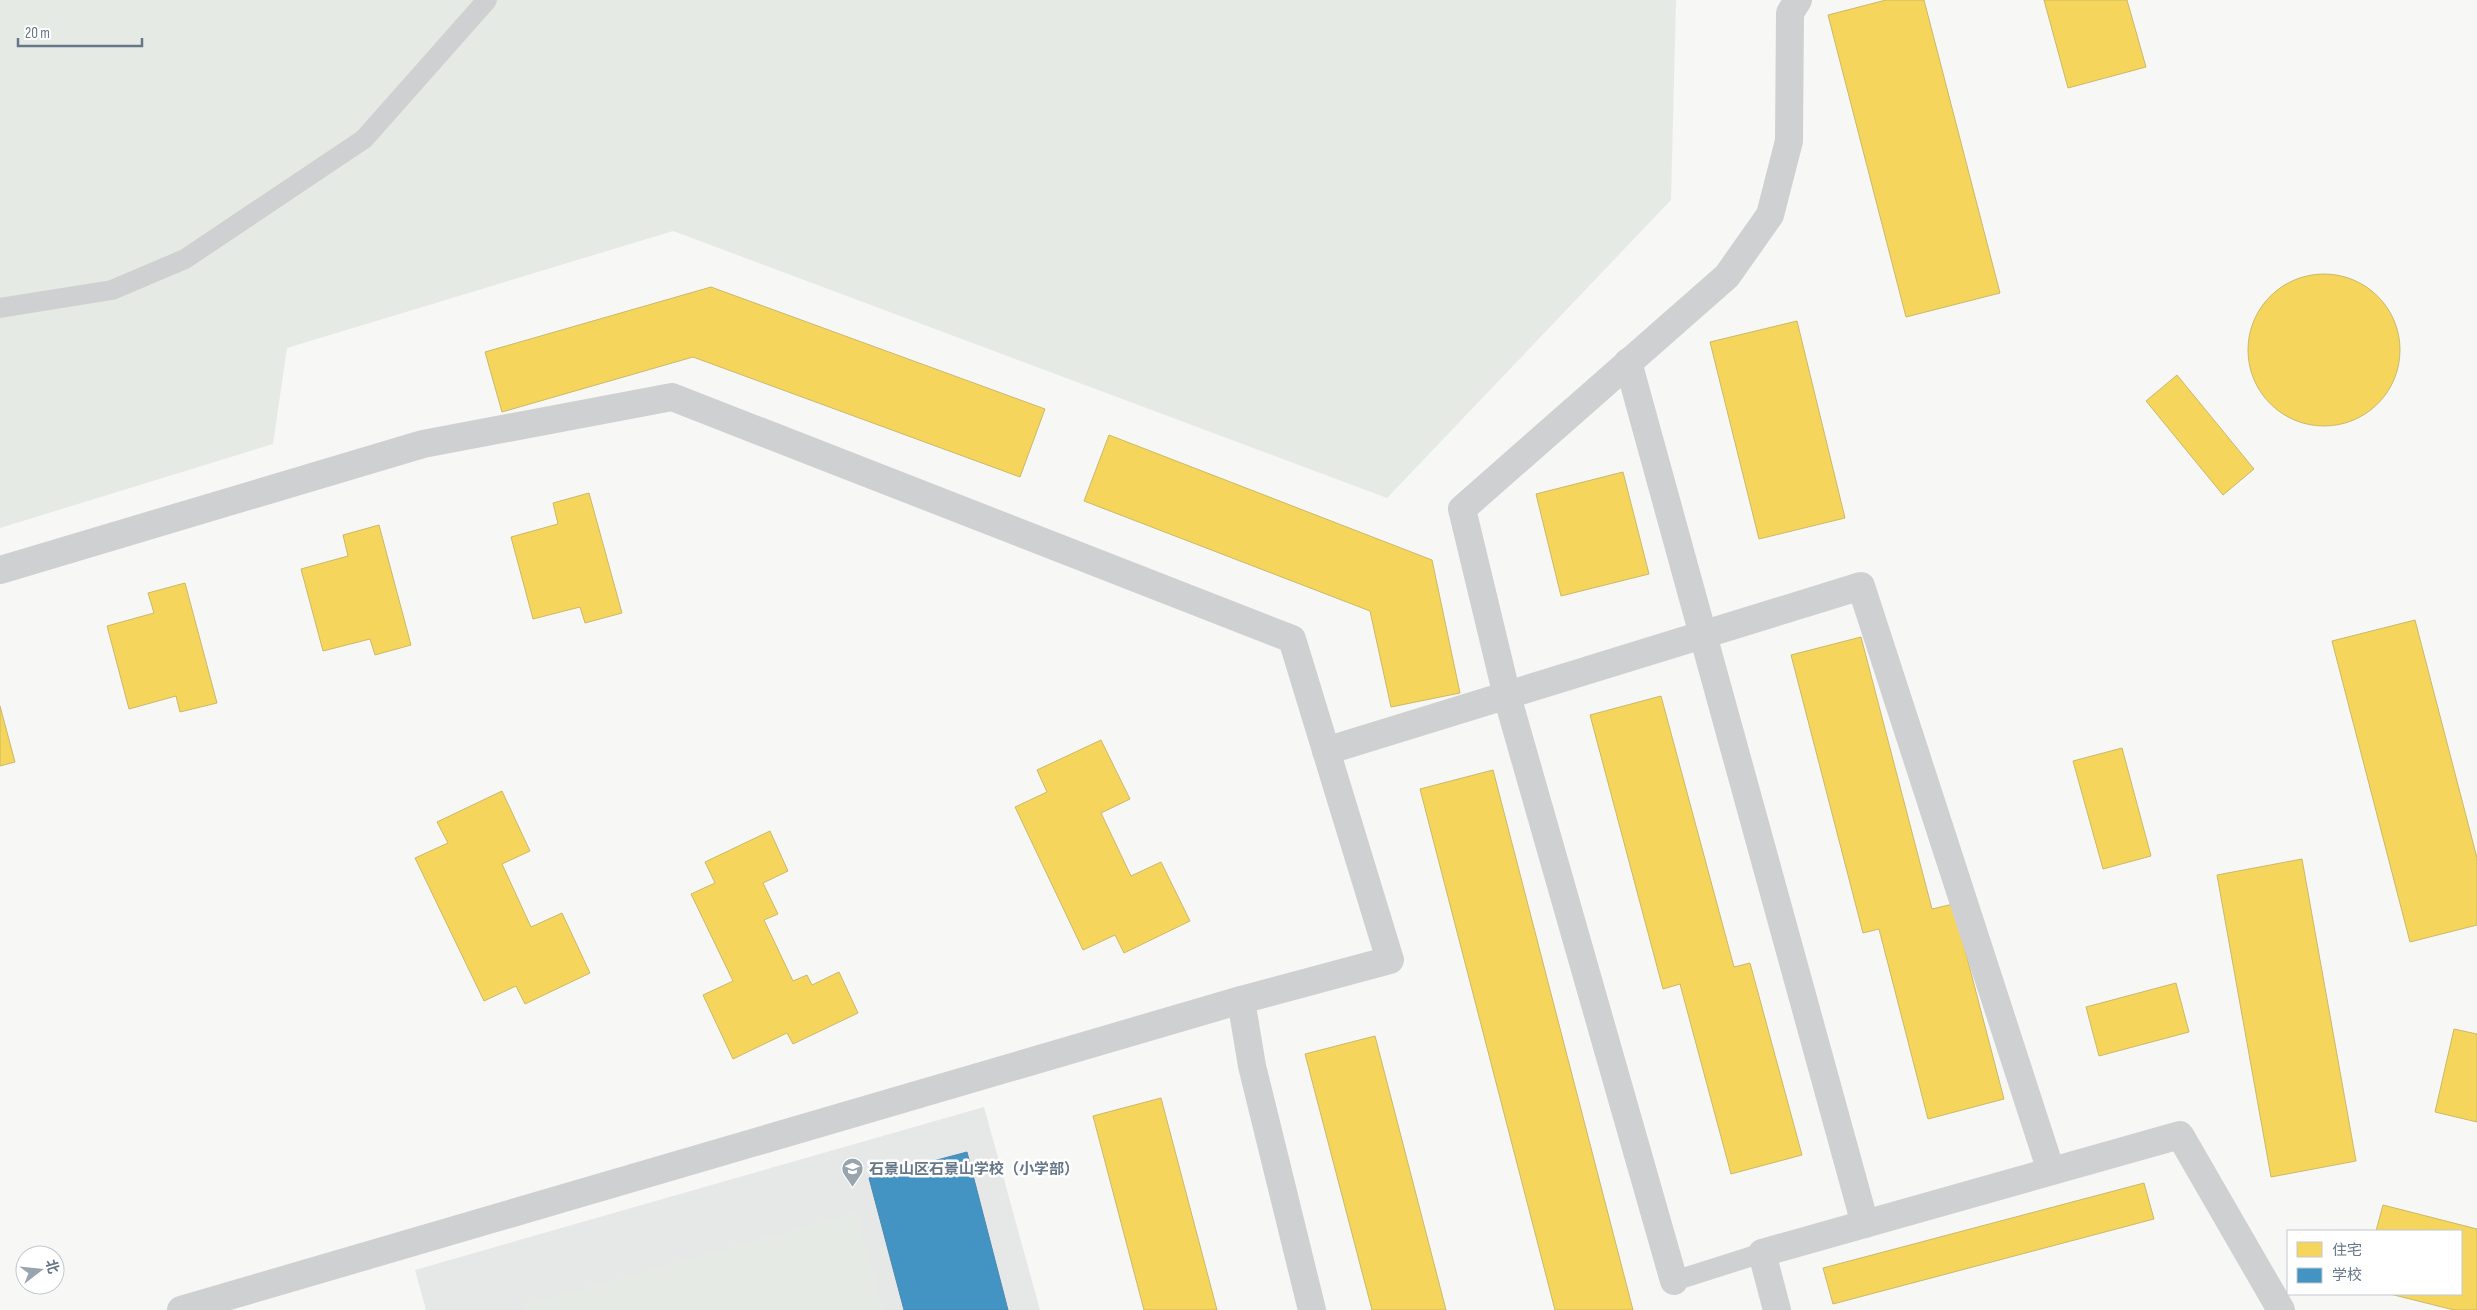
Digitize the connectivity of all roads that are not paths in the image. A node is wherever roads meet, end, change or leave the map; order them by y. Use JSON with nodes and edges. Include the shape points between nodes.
{"nodes":[{"id":1,"x":487,"y":0,"type":"edge"},
{"id":2,"x":1798,"y":0,"type":"edge"},
{"id":3,"x":0,"y":308,"type":"edge"},
{"id":4,"x":1628,"y":362,"type":"junction"},
{"id":5,"x":0,"y":570,"type":"edge"},
{"id":6,"x":1704,"y":634,"type":"junction"},
{"id":7,"x":1507,"y":696,"type":"junction"},
{"id":8,"x":1326,"y":751,"type":"junction"},
{"id":9,"x":1241,"y":1000,"type":"junction"},
{"id":10,"x":2051,"y":1171,"type":"junction"},
{"id":11,"x":1865,"y":1224,"type":"junction"},
{"id":12,"x":1762,"y":1253,"type":"junction"},
{"id":13,"x":1674,"y":1281,"type":"joint"},
{"id":14,"x":181,"y":1310,"type":"edge"},
{"id":15,"x":1312,"y":1310,"type":"edge"},
{"id":16,"x":1777,"y":1310,"type":"edge"},
{"id":17,"x":2281,"y":1310,"type":"edge"}],
"edges":[{"from":1,"to":3,"type":"lane","via":[[364,139],[185,259],[112,290]]},
{"from":2,"to":4,"type":"street","via":[[1790,13],[1789,141],[1770,215],[1727,276]]},
{"from":4,"to":6,"type":"street"},
{"from":4,"to":7,"type":"street","via":[[1462,509]]},
{"from":5,"to":8,"type":"street","via":[[423,444],[672,397],[1292,639]]},
{"from":6,"to":7,"type":"street"},
{"from":6,"to":10,"type":"street","via":[[1861,586]]},
{"from":6,"to":11,"type":"street"},
{"from":7,"to":8,"type":"street"},
{"from":7,"to":13,"type":"street"},
{"from":8,"to":9,"type":"street","via":[[1390,960]]},
{"from":9,"to":14,"type":"street"},
{"from":9,"to":15,"type":"street","via":[[1252,1066]]},
{"from":10,"to":11,"type":"street"},
{"from":10,"to":17,"type":"street","via":[[2180,1135]]},
{"from":11,"to":12,"type":"street"},
{"from":12,"to":13,"type":"lane"},
{"from":12,"to":16,"type":"street"}]}
